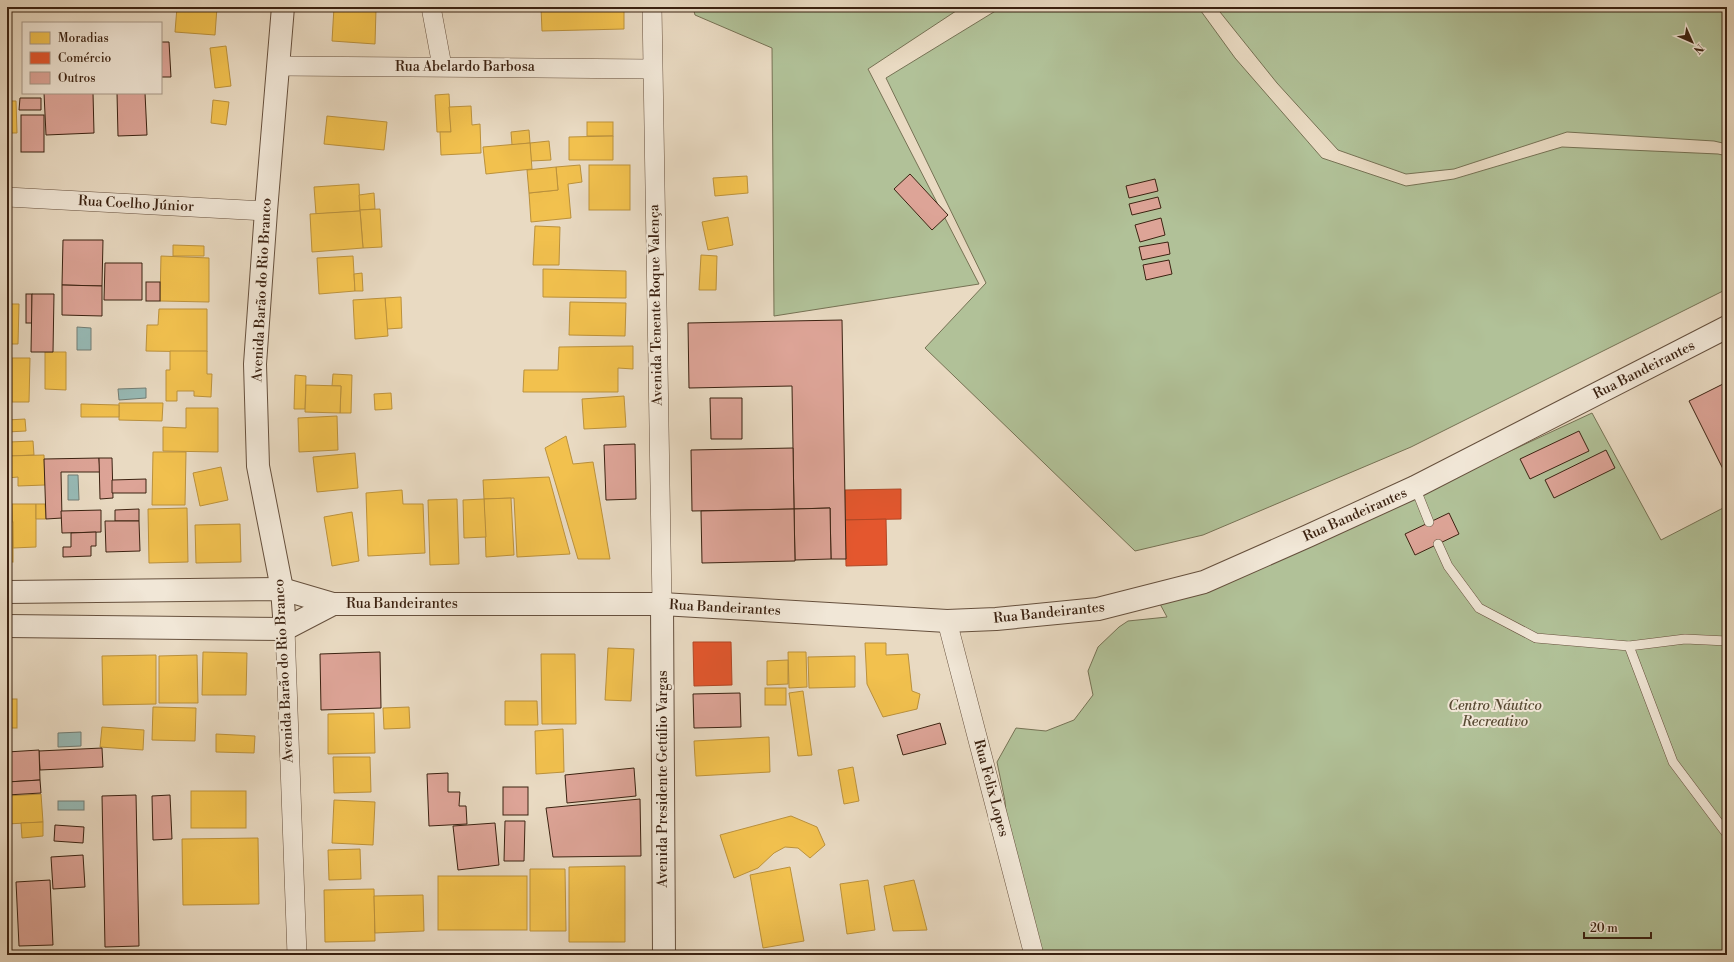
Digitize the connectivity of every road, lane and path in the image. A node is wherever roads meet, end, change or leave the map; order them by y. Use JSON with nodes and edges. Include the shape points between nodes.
{"nodes":[{"id":1,"x":283,"y":7,"type":"edge"},
{"id":2,"x":431,"y":7,"type":"edge"},
{"id":3,"x":652,"y":7,"type":"edge"},
{"id":4,"x":278,"y":66,"type":"junction"},
{"id":5,"x":442,"y":66,"type":"junction"},
{"id":6,"x":652,"y":68,"type":"junction"},
{"id":7,"x":7,"y":197,"type":"edge"},
{"id":8,"x":266,"y":211,"type":"junction"},
{"id":9,"x":1727,"y":327,"type":"edge"},
{"id":10,"x":1415,"y":488,"type":"junction"},
{"id":11,"x":1429,"y":522,"type":"dead end"},
{"id":12,"x":1438,"y":544,"type":"dead end"},
{"id":13,"x":282,"y":589,"type":"junction"},
{"id":14,"x":7,"y":592,"type":"edge"},
{"id":15,"x":333,"y":604,"type":"junction"},
{"id":16,"x":662,"y":604,"type":"junction"},
{"id":17,"x":947,"y":621,"type":"junction"},
{"id":18,"x":7,"y":626,"type":"edge"},
{"id":19,"x":285,"y":629,"type":"junction"},
{"id":20,"x":1727,"y":641,"type":"edge"},
{"id":21,"x":1629,"y":646,"type":"junction"},
{"id":22,"x":1727,"y":834,"type":"edge"},
{"id":23,"x":296,"y":955,"type":"edge"},
{"id":24,"x":664,"y":955,"type":"edge"},
{"id":25,"x":1034,"y":955,"type":"edge"}],
"edges":[{"from":1,"to":4,"type":"street","name":"Avenida Barão do Rio Branco"},
{"from":2,"to":5,"type":"street"},
{"from":3,"to":6,"type":"street","name":"Avenida Tenente Roque Valença"},
{"from":4,"to":5,"type":"street","name":"Rua Abelardo Barbosa"},
{"from":4,"to":8,"type":"street","name":"Avenida Barão do Rio Branco"},
{"from":5,"to":6,"type":"street","name":"Rua Abelardo Barbosa"},
{"from":6,"to":16,"type":"street","name":"Avenida Tenente Roque Valença"},
{"from":7,"to":8,"type":"street","name":"Rua Coelho Júnior"},
{"from":8,"to":13,"type":"street","name":"Avenida Barão do Rio Branco","via":[[255,364],[258,466]]},
{"from":9,"to":10,"type":"street","name":"Rua Bandeirantes"},
{"from":10,"to":11,"type":"lane"},
{"from":10,"to":17,"type":"street","name":"Rua Bandeirantes","via":[[1204,582],[1098,610]]},
{"from":12,"to":21,"type":"lane","via":[[1448,566],[1479,608],[1536,638]]},
{"from":13,"to":14,"type":"street","name":"Rua Bandeirantes"},
{"from":13,"to":15,"type":"street","name":"Rua Bandeirantes"},
{"from":13,"to":19,"type":"street","name":"Avenida Barão do Rio Branco"},
{"from":15,"to":16,"type":"street","name":"Rua Bandeirantes"},
{"from":15,"to":19,"type":"street","name":"Rua Bandeirantes"},
{"from":16,"to":17,"type":"street","name":"Rua Bandeirantes"},
{"from":16,"to":24,"type":"street","name":"Avenida Presidente Getúlio Vargas"},
{"from":17,"to":25,"type":"street","name":"Rua Felix Lopes"},
{"from":18,"to":19,"type":"street","name":"Rua Bandeirantes"},
{"from":19,"to":23,"type":"street","name":"Avenida Barão do Rio Branco"},
{"from":20,"to":21,"type":"lane","via":[[1685,639]]},
{"from":21,"to":22,"type":"lane","via":[[1673,762]]}]}
